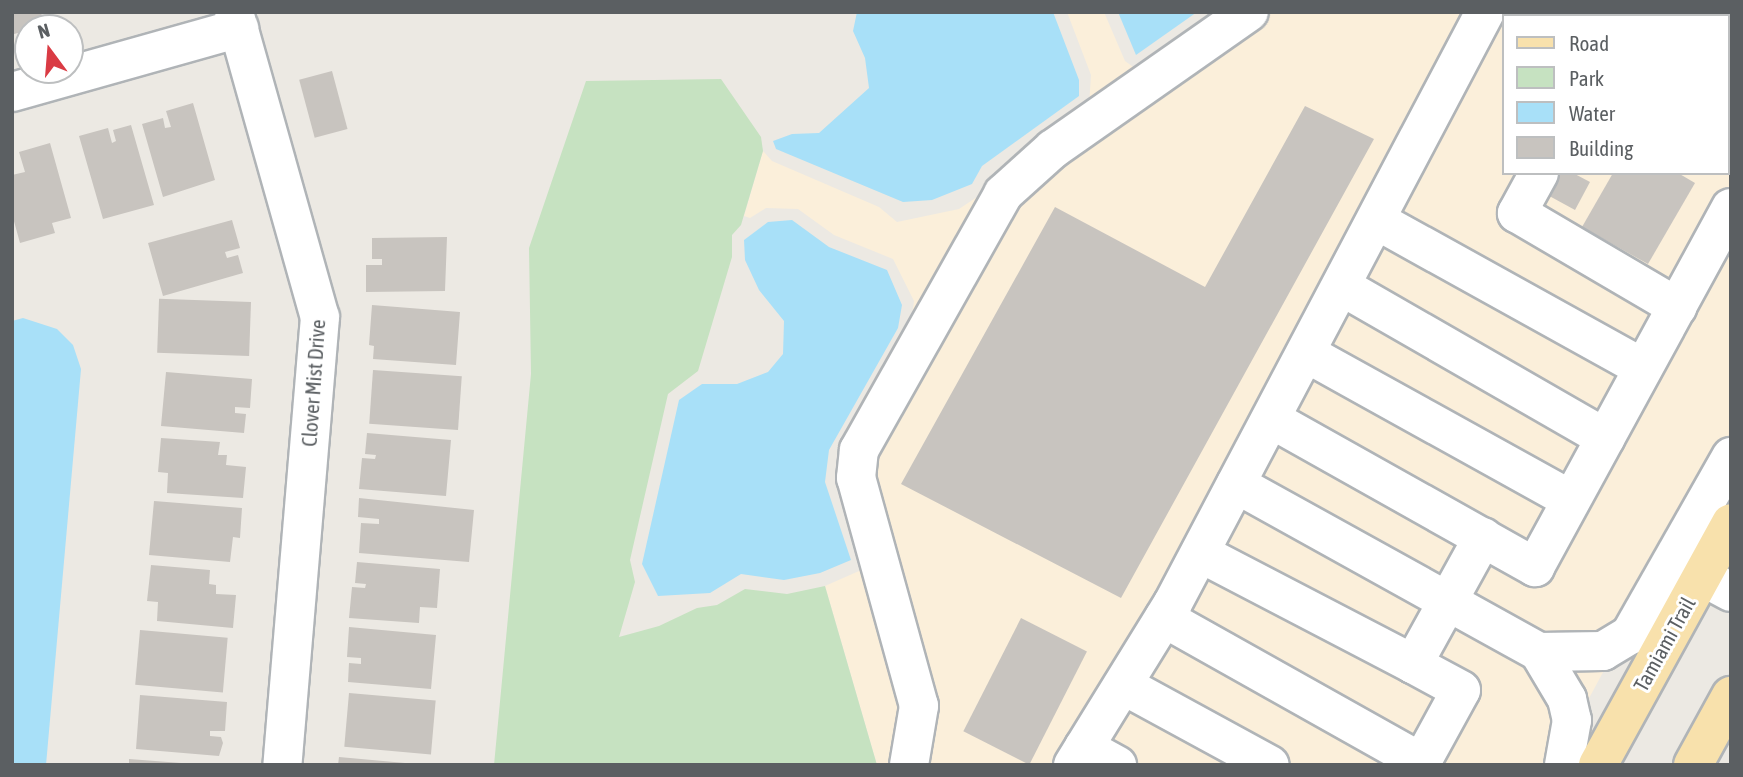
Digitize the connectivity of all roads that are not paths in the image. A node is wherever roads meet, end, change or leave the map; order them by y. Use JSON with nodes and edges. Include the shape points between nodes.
{"nodes":[{"id":1,"x":1249,"y":12,"type":"edge"},
{"id":2,"x":1485,"y":12,"type":"edge"},
{"id":3,"x":237,"y":20,"type":"edge"},
{"id":4,"x":12,"y":92,"type":"edge"},
{"id":5,"x":1538,"y":175,"type":"edge"},
{"id":6,"x":1731,"y":208,"type":"edge"},
{"id":7,"x":1376,"y":220,"type":"junction"},
{"id":8,"x":1341,"y":286,"type":"junction"},
{"id":9,"x":1677,"y":307,"type":"junction"},
{"id":10,"x":1306,"y":353,"type":"junction"},
{"id":11,"x":1643,"y":368,"type":"junction"},
{"id":12,"x":1271,"y":419,"type":"junction"},
{"id":13,"x":1605,"y":438,"type":"junction"},
{"id":14,"x":1731,"y":457,"type":"edge"},
{"id":15,"x":1236,"y":484,"type":"junction"},
{"id":16,"x":1572,"y":500,"type":"junction"},
{"id":17,"x":1731,"y":523,"type":"edge"},
{"id":18,"x":1483,"y":537,"type":"junction"},
{"id":19,"x":1200,"y":553,"type":"junction"},
{"id":20,"x":1716,"y":584,"type":"edge"},
{"id":21,"x":1448,"y":602,"type":"junction"},
{"id":22,"x":1164,"y":618,"type":"junction"},
{"id":23,"x":1539,"y":652,"type":"junction"},
{"id":24,"x":1413,"y":664,"type":"junction"},
{"id":25,"x":1123,"y":685,"type":"junction"},
{"id":26,"x":1729,"y":702,"type":"edge"},
{"id":27,"x":1092,"y":759,"type":"edge"},
{"id":28,"x":1421,"y":764,"type":"edge"},
{"id":29,"x":282,"y":765,"type":"edge"},
{"id":30,"x":909,"y":765,"type":"edge"},
{"id":31,"x":1270,"y":765,"type":"edge"},
{"id":32,"x":1564,"y":765,"type":"edge"},
{"id":33,"x":1598,"y":765,"type":"edge"},
{"id":34,"x":1693,"y":765,"type":"edge"}],
"edges":[{"from":1,"to":30,"type":"street","via":[[1053,149],[1003,194],[859,450],[856,478],[919,706]]},
{"from":2,"to":7,"type":"street"},
{"from":3,"to":4,"type":"street"},
{"from":3,"to":29,"type":"street","name":"Clover Mist Drive","via":[[320,317]]},
{"from":5,"to":9,"type":"street","via":[[1517,213]]},
{"from":6,"to":9,"type":"street"},
{"from":7,"to":8,"type":"street"},
{"from":7,"to":11,"type":"street"},
{"from":8,"to":10,"type":"street"},
{"from":8,"to":13,"type":"street"},
{"from":9,"to":11,"type":"street"},
{"from":10,"to":12,"type":"street"},
{"from":10,"to":16,"type":"street"},
{"from":11,"to":13,"type":"street"},
{"from":12,"to":15,"type":"street"},
{"from":12,"to":18,"type":"street"},
{"from":13,"to":16,"type":"street"},
{"from":14,"to":23,"type":"street","via":[[1630,635],[1603,651]]},
{"from":15,"to":19,"type":"street"},
{"from":15,"to":21,"type":"street"},
{"from":16,"to":18,"type":"street","via":[[1535,567]]},
{"from":17,"to":20,"type":"main road","name":"Tamiami Trail"},
{"from":18,"to":21,"type":"street"},
{"from":19,"to":22,"type":"street"},
{"from":19,"to":24,"type":"street"},
{"from":20,"to":33,"type":"main road","name":"Tamiami Trail"},
{"from":21,"to":23,"type":"street"},
{"from":21,"to":24,"type":"street"},
{"from":22,"to":25,"type":"street"},
{"from":22,"to":28,"type":"street"},
{"from":23,"to":32,"type":"street","via":[[1567,699],[1572,720]]},
{"from":24,"to":28,"type":"street","via":[[1461,690]]},
{"from":25,"to":27,"type":"street"},
{"from":25,"to":31,"type":"street"},
{"from":26,"to":34,"type":"main road"}]}
